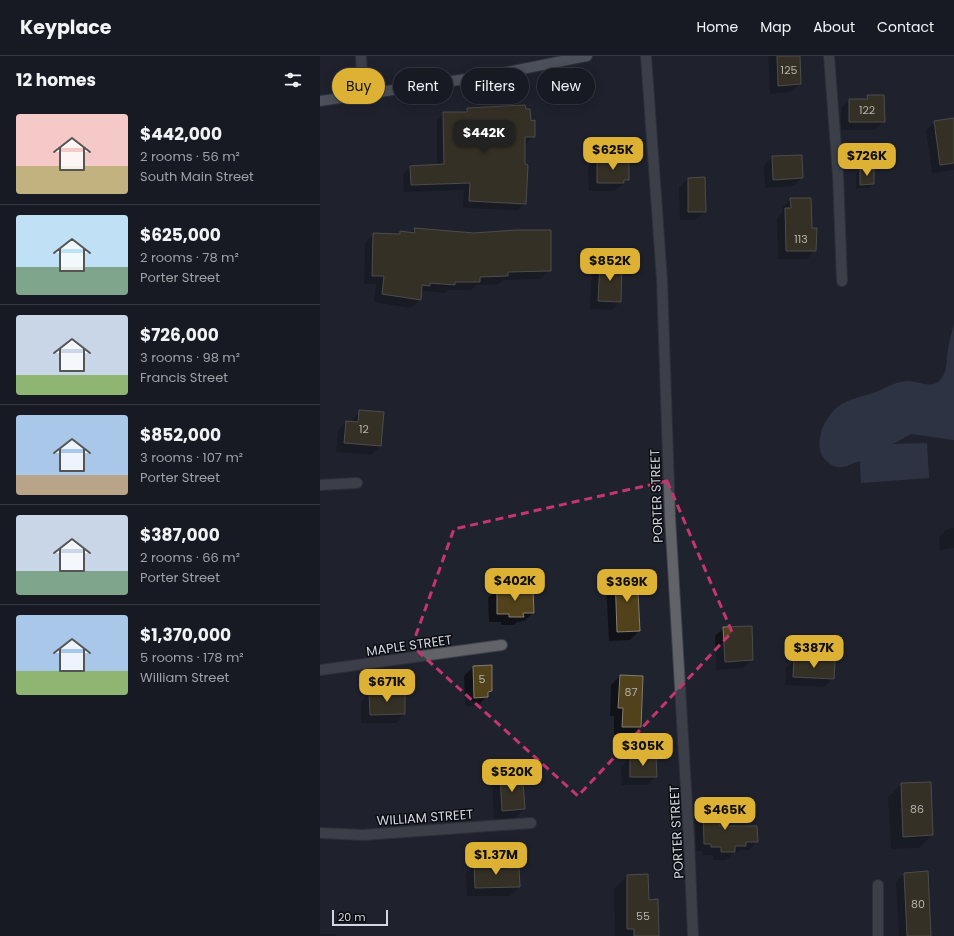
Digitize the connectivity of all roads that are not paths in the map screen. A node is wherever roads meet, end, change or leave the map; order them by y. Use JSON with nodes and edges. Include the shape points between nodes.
{"nodes":[{"id":1,"x":362,"y":56,"type":"edge"},
{"id":2,"x":588,"y":56,"type":"edge"},
{"id":3,"x":646,"y":56,"type":"edge"},
{"id":4,"x":829,"y":56,"type":"edge"},
{"id":5,"x":554,"y":60,"type":"edge"},
{"id":6,"x":362,"y":68,"type":"edge"},
{"id":7,"x":385,"y":92,"type":"edge"},
{"id":8,"x":332,"y":99,"type":"edge"},
{"id":9,"x":320,"y":101,"type":"edge"},
{"id":10,"x":842,"y":281,"type":"dead end"},
{"id":11,"x":357,"y":483,"type":"dead end"},
{"id":12,"x":320,"y":485,"type":"edge"},
{"id":13,"x":502,"y":645,"type":"dead end"},
{"id":14,"x":320,"y":670,"type":"edge"},
{"id":15,"x":531,"y":823,"type":"dead end"},
{"id":16,"x":320,"y":833,"type":"edge"},
{"id":17,"x":878,"y":885,"type":"dead end"},
{"id":18,"x":693,"y":936,"type":"edge"},
{"id":19,"x":878,"y":936,"type":"edge"}],
"edges":[{"from":1,"to":6,"type":"street"},
{"from":2,"to":5,"type":"main road"},
{"from":3,"to":18,"type":"street","name":"PORTER STREET","via":[[662,280],[670,523],[690,840]]},
{"from":4,"to":10,"type":"street","via":[[838,175]]},
{"from":5,"to":7,"type":"main road","via":[[492,75]]},
{"from":8,"to":9,"type":"main road"},
{"from":11,"to":12,"type":"street"},
{"from":13,"to":14,"type":"street","name":"MAPLE STREET"},
{"from":15,"to":16,"type":"street","name":"WILLIAM STREET","via":[[363,835]]},
{"from":17,"to":19,"type":"street"}]}
